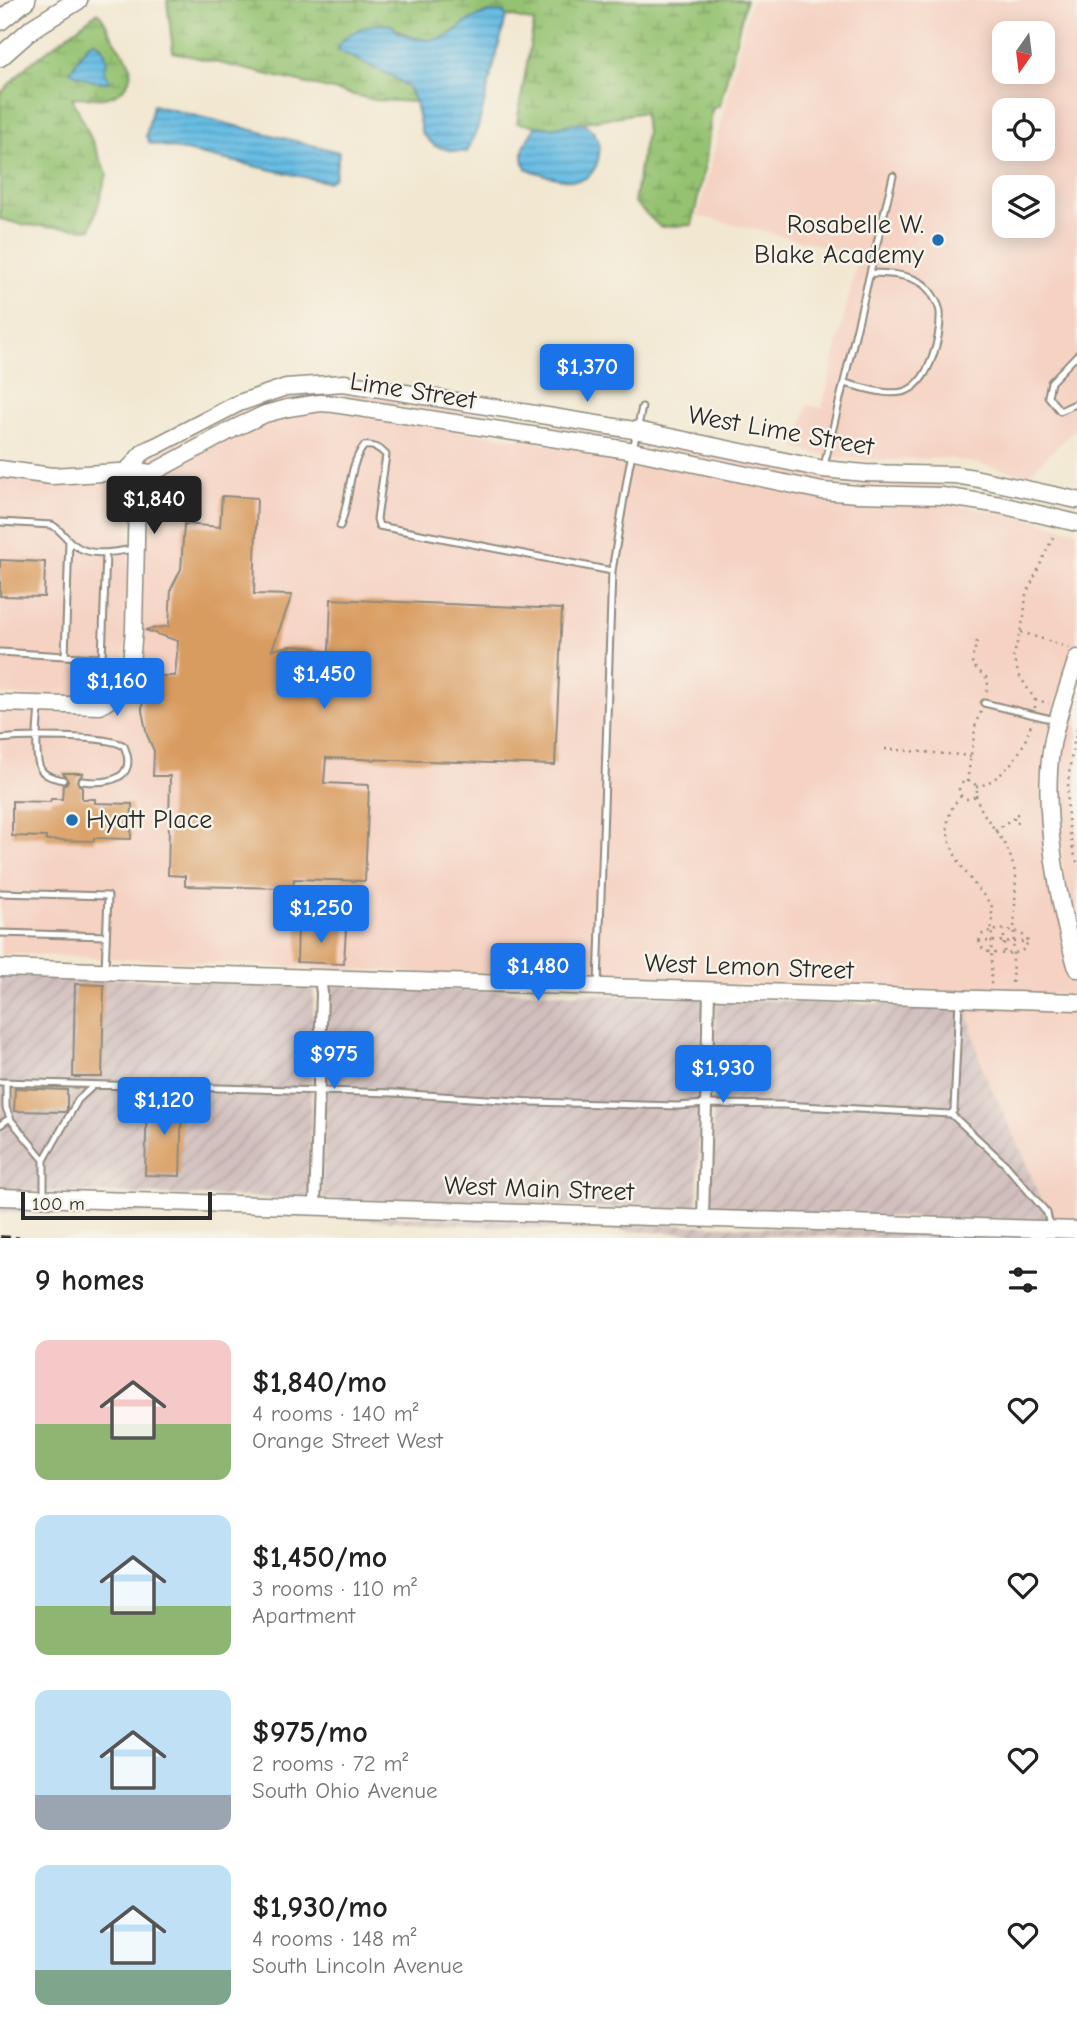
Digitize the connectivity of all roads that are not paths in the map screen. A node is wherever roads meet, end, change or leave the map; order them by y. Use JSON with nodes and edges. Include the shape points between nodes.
{"nodes":[{"id":1,"x":26,"y":0,"type":"edge"},
{"id":2,"x":56,"y":0,"type":"edge"},
{"id":3,"x":78,"y":0,"type":"edge"},
{"id":4,"x":0,"y":21,"type":"edge"},
{"id":5,"x":0,"y":47,"type":"edge"},
{"id":6,"x":0,"y":57,"type":"edge"},
{"id":7,"x":893,"y":176,"type":"dead end"},
{"id":8,"x":870,"y":273,"type":"junction"},
{"id":9,"x":1077,"y":355,"type":"edge"},
{"id":10,"x":844,"y":383,"type":"junction"},
{"id":11,"x":1077,"y":403,"type":"edge"},
{"id":12,"x":642,"y":407,"type":"dead end"},
{"id":13,"x":638,"y":431,"type":"junction"},
{"id":14,"x":634,"y":451,"type":"junction"},
{"id":15,"x":0,"y":469,"type":"edge"},
{"id":16,"x":824,"y":469,"type":"junction"},
{"id":17,"x":126,"y":471,"type":"junction"},
{"id":18,"x":1077,"y":500,"type":"edge"},
{"id":19,"x":0,"y":522,"type":"edge"},
{"id":20,"x":1077,"y":523,"type":"edge"},
{"id":21,"x":340,"y":526,"type":"dead end"},
{"id":22,"x":69,"y":541,"type":"junction"},
{"id":23,"x":135,"y":548,"type":"junction"},
{"id":24,"x":106,"y":553,"type":"junction"},
{"id":25,"x":612,"y":570,"type":"junction"},
{"id":26,"x":0,"y":652,"type":"edge"},
{"id":27,"x":1073,"y":653,"type":"edge"},
{"id":28,"x":65,"y":656,"type":"junction"},
{"id":29,"x":102,"y":659,"type":"junction"},
{"id":30,"x":131,"y":662,"type":"junction"},
{"id":31,"x":0,"y":703,"type":"edge"},
{"id":32,"x":40,"y":704,"type":"junction"},
{"id":33,"x":984,"y":704,"type":"dead end"},
{"id":34,"x":1058,"y":720,"type":"junction"},
{"id":35,"x":38,"y":738,"type":"junction"},
{"id":36,"x":0,"y":739,"type":"edge"},
{"id":37,"x":63,"y":780,"type":"dead end"},
{"id":38,"x":82,"y":781,"type":"dead end"},
{"id":39,"x":0,"y":893,"type":"edge"},
{"id":40,"x":0,"y":933,"type":"edge"},
{"id":41,"x":106,"y":936,"type":"junction"},
{"id":42,"x":0,"y":968,"type":"edge"},
{"id":43,"x":1077,"y":969,"type":"edge"},
{"id":44,"x":105,"y":972,"type":"junction"},
{"id":45,"x":320,"y":978,"type":"junction"},
{"id":46,"x":598,"y":986,"type":"junction"},
{"id":47,"x":709,"y":992,"type":"junction"},
{"id":48,"x":959,"y":998,"type":"junction"},
{"id":49,"x":1077,"y":1002,"type":"edge"},
{"id":50,"x":3,"y":1082,"type":"edge"},
{"id":51,"x":94,"y":1085,"type":"junction"},
{"id":52,"x":318,"y":1090,"type":"junction"},
{"id":53,"x":707,"y":1104,"type":"junction"},
{"id":54,"x":951,"y":1114,"type":"junction"},
{"id":55,"x":10,"y":1118,"type":"junction"},
{"id":56,"x":0,"y":1125,"type":"edge"},
{"id":57,"x":44,"y":1160,"type":"junction"},
{"id":58,"x":0,"y":1197,"type":"edge"},
{"id":59,"x":44,"y":1198,"type":"junction"},
{"id":60,"x":315,"y":1206,"type":"junction"},
{"id":61,"x":703,"y":1219,"type":"junction"},
{"id":62,"x":1051,"y":1229,"type":"junction"},
{"id":63,"x":1077,"y":1230,"type":"edge"}],
"edges":[{"from":1,"to":4,"type":"main road"},
{"from":2,"to":5,"type":"main road"},
{"from":3,"to":6,"type":"main road"},
{"from":7,"to":8,"type":"lane"},
{"from":8,"to":10,"type":"lane"},
{"from":8,"to":10,"type":"lane","via":[[900,275],[923,284],[933,297],[940,310],[932,362],[922,379],[907,390],[883,393]]},
{"from":9,"to":11,"type":"lane","via":[[1051,382],[1048,396],[1060,411]]},
{"from":10,"to":16,"type":"lane"},
{"from":12,"to":13,"type":"lane"},
{"from":13,"to":14,"type":"lane"},
{"from":13,"to":16,"type":"street","name":"West Lime Street"},
{"from":13,"to":17,"type":"street","name":"West Lime Street","via":[[324,383],[286,387],[239,403],[141,452]]},
{"from":14,"to":17,"type":"street","name":"Lime Street","via":[[320,403],[265,414],[152,473]]},
{"from":14,"to":20,"type":"street","name":"Lime Street","via":[[822,491],[942,496]]},
{"from":14,"to":25,"type":"lane"},
{"from":15,"to":17,"type":"street","via":[[52,476]]},
{"from":16,"to":18,"type":"street","name":"West Lime Street","via":[[955,475]]},
{"from":17,"to":23,"type":"street","via":[[137,497]]},
{"from":19,"to":22,"type":"lane","via":[[52,525]]},
{"from":21,"to":25,"type":"lane","via":[[357,455],[364,446],[372,446],[386,456],[379,526]]},
{"from":22,"to":24,"type":"lane","via":[[85,551]]},
{"from":22,"to":28,"type":"lane"},
{"from":23,"to":24,"type":"lane"},
{"from":23,"to":30,"type":"street"},
{"from":24,"to":29,"type":"lane"},
{"from":25,"to":46,"type":"lane"},
{"from":26,"to":28,"type":"lane"},
{"from":27,"to":34,"type":"street"},
{"from":28,"to":29,"type":"lane"},
{"from":29,"to":30,"type":"lane"},
{"from":30,"to":32,"type":"street","via":[[123,691],[100,706]]},
{"from":31,"to":32,"type":"street"},
{"from":32,"to":35,"type":"lane"},
{"from":33,"to":34,"type":"lane"},
{"from":34,"to":43,"type":"street","via":[[1048,774],[1049,801],[1062,904]]},
{"from":35,"to":36,"type":"lane"},
{"from":35,"to":37,"type":"lane","via":[[38,766]]},
{"from":35,"to":38,"type":"lane","via":[[104,739],[124,746],[128,760],[120,777],[110,782]]},
{"from":39,"to":41,"type":"lane","via":[[108,896]]},
{"from":40,"to":41,"type":"lane"},
{"from":41,"to":44,"type":"lane"},
{"from":42,"to":44,"type":"street","name":"West Lemon Street"},
{"from":44,"to":45,"type":"street","name":"West Lemon Street"},
{"from":45,"to":46,"type":"street","name":"West Lemon Street"},
{"from":45,"to":52,"type":"street"},
{"from":46,"to":47,"type":"street","name":"West Lemon Street"},
{"from":47,"to":48,"type":"street","name":"West Lemon Street"},
{"from":47,"to":53,"type":"street"},
{"from":48,"to":49,"type":"street","name":"West Lemon Street"},
{"from":48,"to":54,"type":"lane"},
{"from":50,"to":51,"type":"lane"},
{"from":50,"to":55,"type":"lane"},
{"from":51,"to":52,"type":"lane"},
{"from":51,"to":57,"type":"lane","via":[[78,1100]]},
{"from":52,"to":53,"type":"lane","via":[[532,1102]]},
{"from":52,"to":60,"type":"street"},
{"from":53,"to":54,"type":"lane"},
{"from":53,"to":61,"type":"street"},
{"from":54,"to":62,"type":"lane","via":[[1039,1202]]},
{"from":55,"to":56,"type":"lane"},
{"from":55,"to":57,"type":"lane"},
{"from":57,"to":59,"type":"lane"},
{"from":58,"to":59,"type":"street","name":"West Main Street"},
{"from":59,"to":60,"type":"street","name":"West Main Street"},
{"from":60,"to":61,"type":"street","name":"West Main Street"},
{"from":61,"to":62,"type":"street","name":"West Main Street"},
{"from":62,"to":63,"type":"street","name":"West Main Street"}]}
